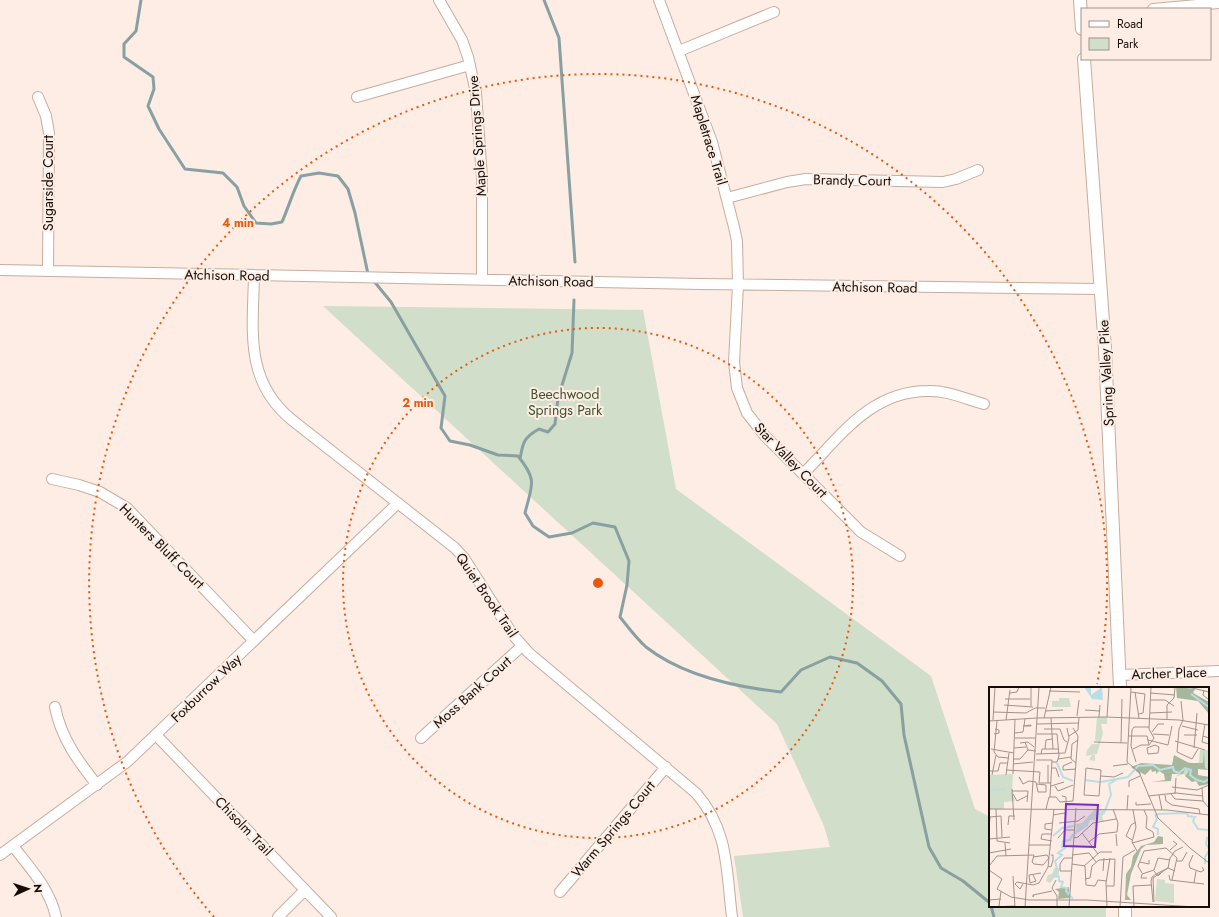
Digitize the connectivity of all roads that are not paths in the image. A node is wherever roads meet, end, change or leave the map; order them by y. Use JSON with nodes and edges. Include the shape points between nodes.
{"nodes":[{"id":1,"x":439,"y":0,"type":"edge"},
{"id":2,"x":659,"y":0,"type":"edge"},
{"id":3,"x":1080,"y":0,"type":"edge"},
{"id":4,"x":1219,"y":4,"type":"edge"},
{"id":5,"x":1166,"y":8,"type":"edge"},
{"id":6,"x":774,"y":12,"type":"dead end"},
{"id":7,"x":1081,"y":13,"type":"edge"},
{"id":8,"x":679,"y":51,"type":"junction"},
{"id":9,"x":1084,"y":60,"type":"edge"},
{"id":10,"x":470,"y":65,"type":"junction"},
{"id":11,"x":38,"y":97,"type":"dead end"},
{"id":12,"x":357,"y":97,"type":"dead end"},
{"id":13,"x":978,"y":170,"type":"dead end"},
{"id":14,"x":727,"y":198,"type":"junction"},
{"id":15,"x":0,"y":270,"type":"edge"},
{"id":16,"x":48,"y":270,"type":"junction"},
{"id":17,"x":254,"y":275,"type":"junction"},
{"id":18,"x":482,"y":280,"type":"junction"},
{"id":19,"x":738,"y":285,"type":"junction"},
{"id":20,"x":1101,"y":289,"type":"junction"},
{"id":21,"x":984,"y":404,"type":"dead end"},
{"id":22,"x":803,"y":474,"type":"junction"},
{"id":23,"x":52,"y":479,"type":"dead end"},
{"id":24,"x":398,"y":504,"type":"junction"},
{"id":25,"x":900,"y":556,"type":"dead end"},
{"id":26,"x":254,"y":641,"type":"junction"},
{"id":27,"x":522,"y":646,"type":"junction"},
{"id":28,"x":1219,"y":671,"type":"edge"},
{"id":29,"x":1120,"y":675,"type":"junction"},
{"id":30,"x":1120,"y":687,"type":"edge"},
{"id":31,"x":55,"y":707,"type":"dead end"},
{"id":32,"x":156,"y":735,"type":"junction"},
{"id":33,"x":421,"y":738,"type":"dead end"},
{"id":34,"x":666,"y":767,"type":"junction"},
{"id":35,"x":97,"y":785,"type":"junction"},
{"id":36,"x":13,"y":846,"type":"junction"},
{"id":37,"x":0,"y":855,"type":"edge"},
{"id":38,"x":306,"y":890,"type":"junction"},
{"id":39,"x":560,"y":892,"type":"dead end"},
{"id":40,"x":56,"y":917,"type":"edge"},
{"id":41,"x":278,"y":917,"type":"edge"},
{"id":42,"x":331,"y":917,"type":"edge"},
{"id":43,"x":732,"y":917,"type":"edge"}],
"edges":[{"from":1,"to":10,"type":"street","name":"Maple Springs Drive","via":[[462,40]]},
{"from":2,"to":8,"type":"street","name":"Mapletrace Trail"},
{"from":3,"to":7,"type":"street"},
{"from":4,"to":5,"type":"street"},
{"from":6,"to":8,"type":"street"},
{"from":8,"to":14,"type":"street","name":"Mapletrace Trail","via":[[712,142]]},
{"from":9,"to":20,"type":"street","name":"Spring Valley Pike"},
{"from":10,"to":12,"type":"street"},
{"from":10,"to":18,"type":"street","name":"Maple Springs Drive","via":[[476,93],[482,178]]},
{"from":11,"to":16,"type":"street","name":"Sugarside Court","via":[[46,116],[49,133]]},
{"from":13,"to":14,"type":"street","name":"Brandy Court","via":[[943,182],[806,179]]},
{"from":14,"to":19,"type":"street","name":"Mapletrace Trail","via":[[737,241]]},
{"from":15,"to":16,"type":"street","name":"Atchison Road"},
{"from":16,"to":17,"type":"street","name":"Atchison Road"},
{"from":17,"to":18,"type":"street","name":"Atchison Road"},
{"from":17,"to":24,"type":"street","name":"Quiet Brook Trail","via":[[252,345],[258,373],[265,390],[286,416]]},
{"from":18,"to":19,"type":"street","name":"Atchison Road"},
{"from":19,"to":20,"type":"street","name":"Atchison Road"},
{"from":19,"to":22,"type":"street","name":"Star Valley Court","via":[[734,362],[737,388],[748,413],[765,436]]},
{"from":20,"to":29,"type":"street","name":"Spring Valley Pike"},
{"from":21,"to":22,"type":"street","via":[[929,390],[905,393],[882,400],[863,413]]},
{"from":22,"to":25,"type":"street","name":"Star Valley Court","via":[[861,532]]},
{"from":23,"to":26,"type":"street","name":"Hunters Bluff Court","via":[[100,492],[127,508]]},
{"from":24,"to":26,"type":"street","name":"Foxburrow Way"},
{"from":24,"to":27,"type":"street","name":"Quiet Brook Trail","via":[[442,536],[464,558]]},
{"from":26,"to":32,"type":"street","name":"Foxburrow Way"},
{"from":27,"to":33,"type":"street","name":"Moss Bank Court"},
{"from":27,"to":34,"type":"street","name":"Quiet Brook Trail"},
{"from":28,"to":29,"type":"street","name":"Archer Place"},
{"from":29,"to":30,"type":"street","name":"Spring Valley Pike"},
{"from":31,"to":35,"type":"street","via":[[64,736]]},
{"from":32,"to":35,"type":"street","name":"Foxburrow Way"},
{"from":32,"to":38,"type":"street","name":"Chisolm Trail"},
{"from":34,"to":39,"type":"street","name":"Warm Springs Court"},
{"from":34,"to":43,"type":"street","name":"Quiet Brook Trail","via":[[707,805],[718,827]]},
{"from":35,"to":36,"type":"street","name":"Foxburrow Way"},
{"from":36,"to":37,"type":"street","name":"Foxburrow Way"},
{"from":36,"to":40,"type":"street","via":[[41,883]]},
{"from":38,"to":41,"type":"street"},
{"from":38,"to":42,"type":"street","name":"Chisolm Trail"}]}
